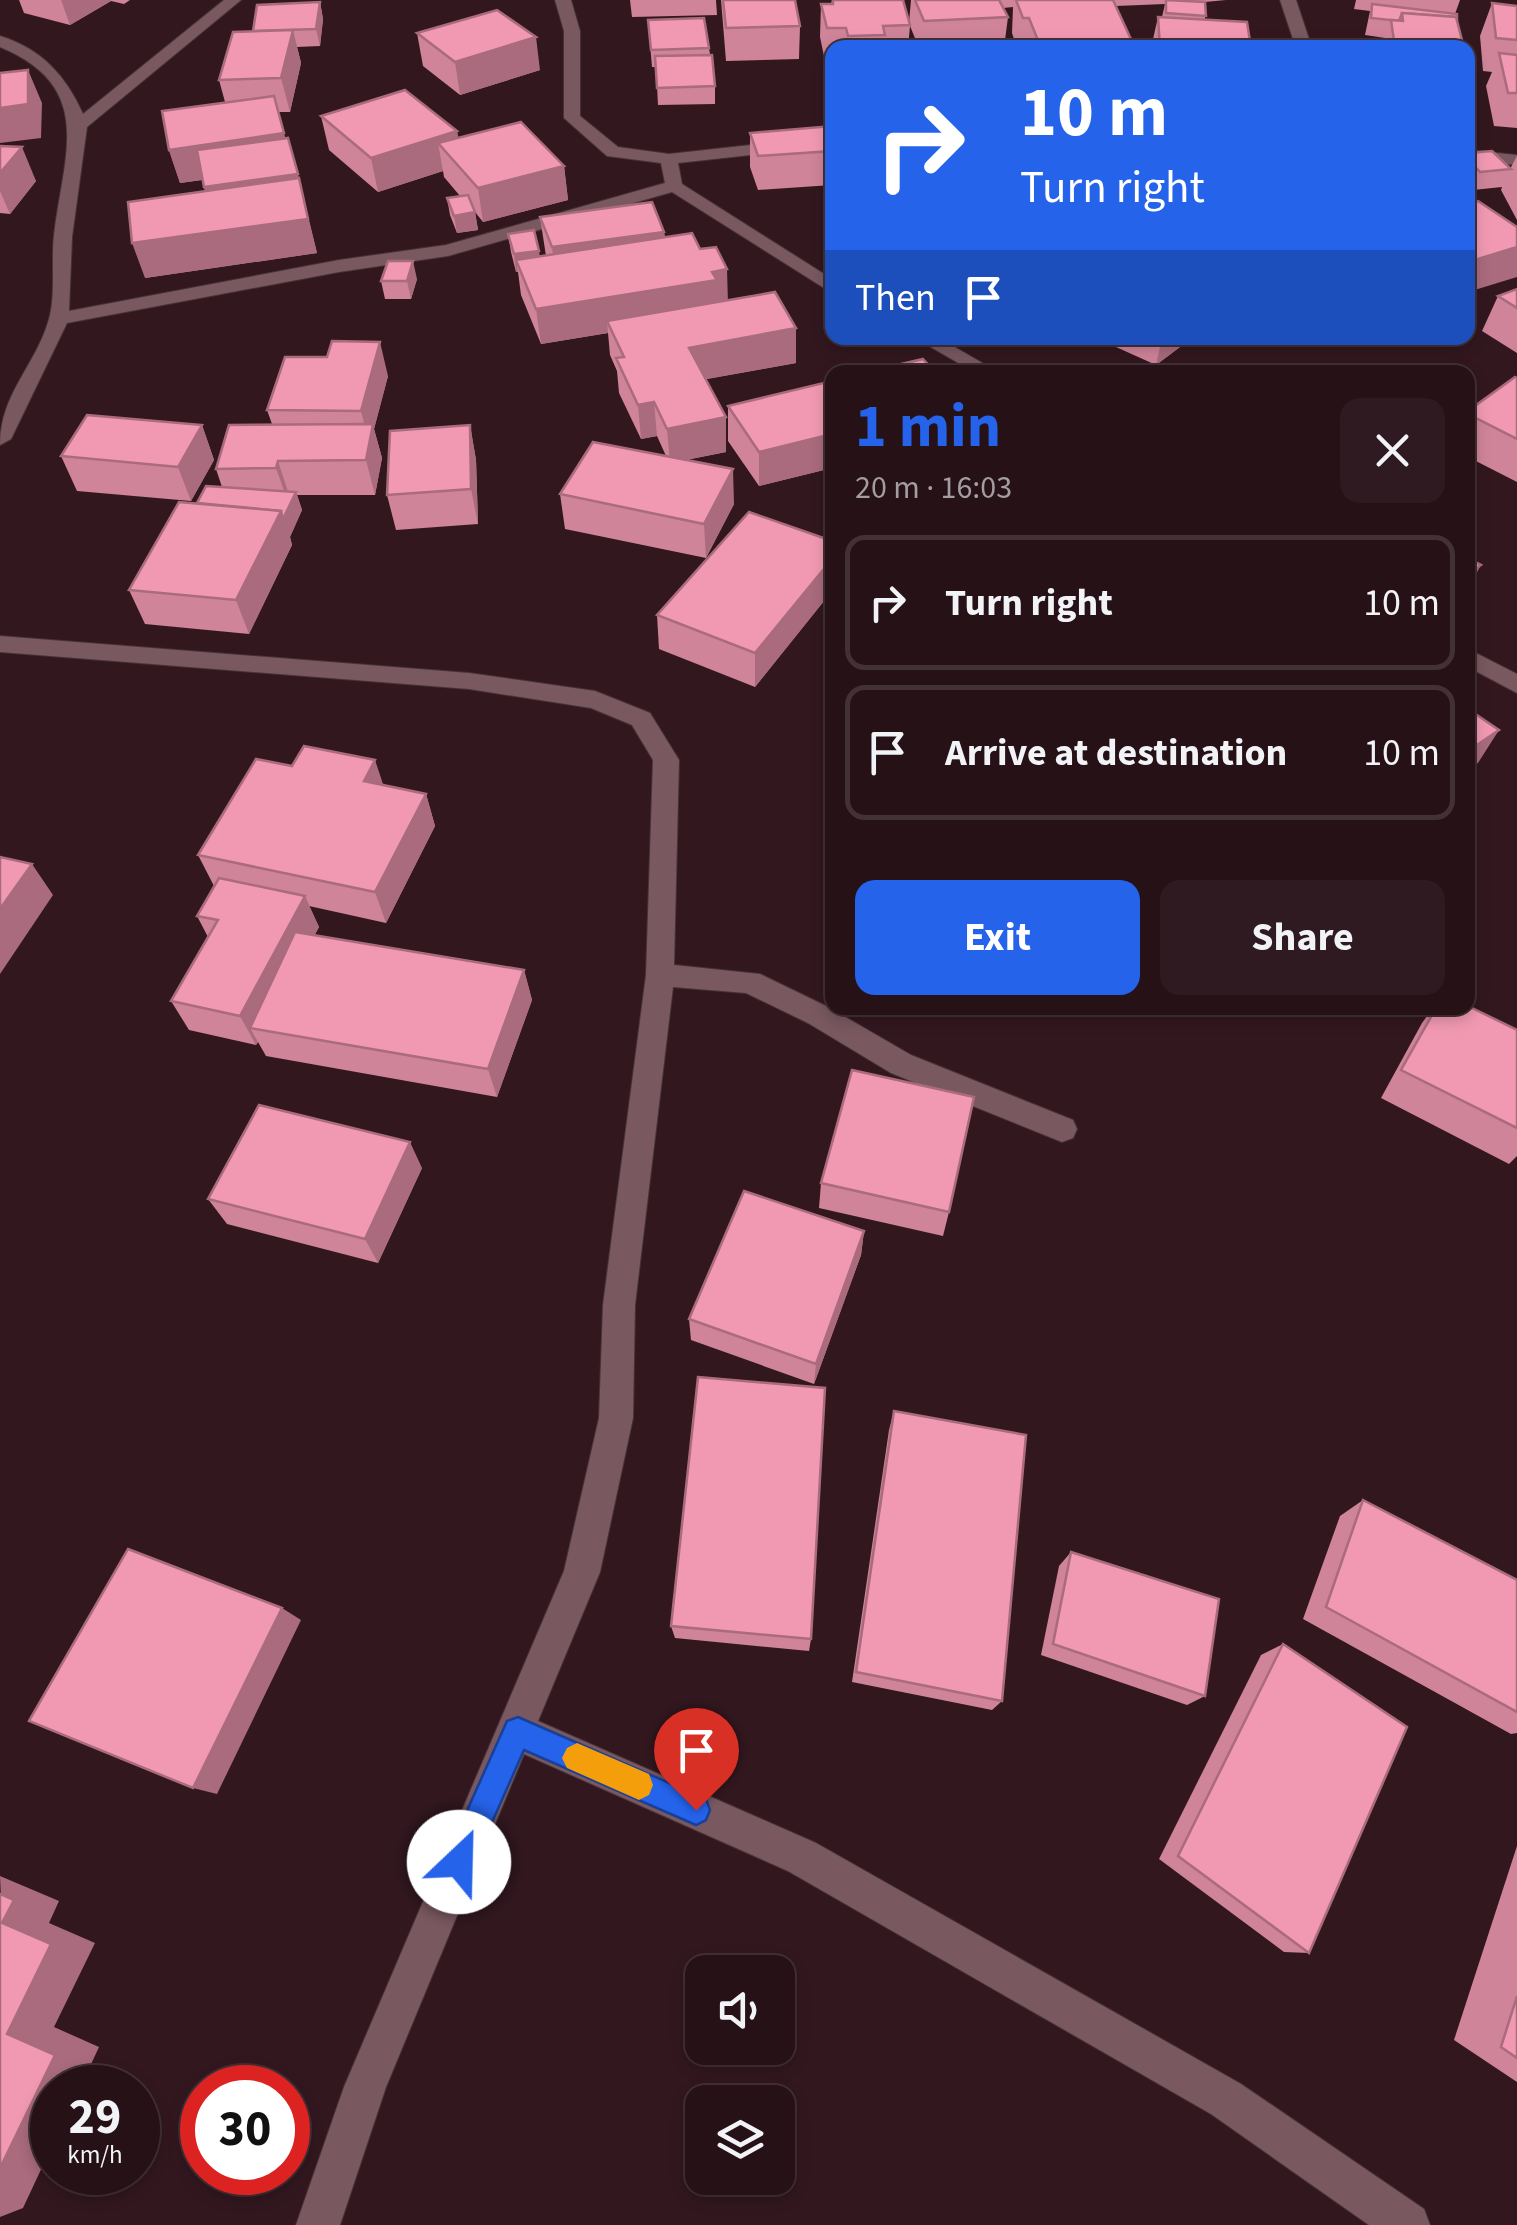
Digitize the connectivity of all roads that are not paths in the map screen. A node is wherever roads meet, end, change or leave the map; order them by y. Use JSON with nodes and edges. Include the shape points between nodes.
{"nodes":[{"id":1,"x":233,"y":0,"type":"edge"},
{"id":2,"x":563,"y":0,"type":"edge"},
{"id":3,"x":1288,"y":0,"type":"edge"},
{"id":4,"x":1301,"y":40,"type":"edge"},
{"id":5,"x":0,"y":41,"type":"edge"},
{"id":6,"x":79,"y":125,"type":"junction"},
{"id":7,"x":825,"y":141,"type":"edge"},
{"id":8,"x":1475,"y":156,"type":"edge"},
{"id":9,"x":669,"y":159,"type":"junction"},
{"id":10,"x":1517,"y":160,"type":"edge"},
{"id":11,"x":674,"y":186,"type":"junction"},
{"id":12,"x":825,"y":283,"type":"edge"},
{"id":13,"x":60,"y":319,"type":"junction"},
{"id":14,"x":938,"y":345,"type":"edge"},
{"id":15,"x":975,"y":365,"type":"edge"},
{"id":16,"x":0,"y":439,"type":"edge"},
{"id":17,"x":0,"y":644,"type":"edge"},
{"id":18,"x":1475,"y":661,"type":"edge"},
{"id":19,"x":1517,"y":685,"type":"edge"},
{"id":20,"x":660,"y":975,"type":"junction"},
{"id":21,"x":1062,"y":1129,"type":"dead end"},
{"id":22,"x":518,"y":1732,"type":"junction"},
{"id":23,"x":318,"y":2225,"type":"edge"},
{"id":24,"x":1408,"y":2225,"type":"edge"}],
"edges":[{"from":1,"to":6,"type":"street"},
{"from":2,"to":9,"type":"street","via":[[572,31],[572,118],[614,152]]},
{"from":3,"to":4,"type":"street"},
{"from":5,"to":6,"type":"street","via":[[60,81]]},
{"from":6,"to":13,"type":"street","via":[[63,237]]},
{"from":7,"to":9,"type":"street"},
{"from":8,"to":10,"type":"street"},
{"from":9,"to":11,"type":"street"},
{"from":11,"to":12,"type":"street"},
{"from":11,"to":13,"type":"street","via":[[448,250]]},
{"from":13,"to":16,"type":"street"},
{"from":14,"to":15,"type":"street"},
{"from":17,"to":20,"type":"street","via":[[469,681],[595,700],[641,719],[666,760]]},
{"from":18,"to":19,"type":"street"},
{"from":20,"to":21,"type":"street","via":[[750,982],[901,1064]]},
{"from":20,"to":22,"type":"street","via":[[619,1305],[616,1418],[582,1572]]},
{"from":22,"to":23,"type":"street","via":[[430,1926]]},
{"from":22,"to":24,"type":"street","via":[[802,1857],[1226,2100]]}]}
